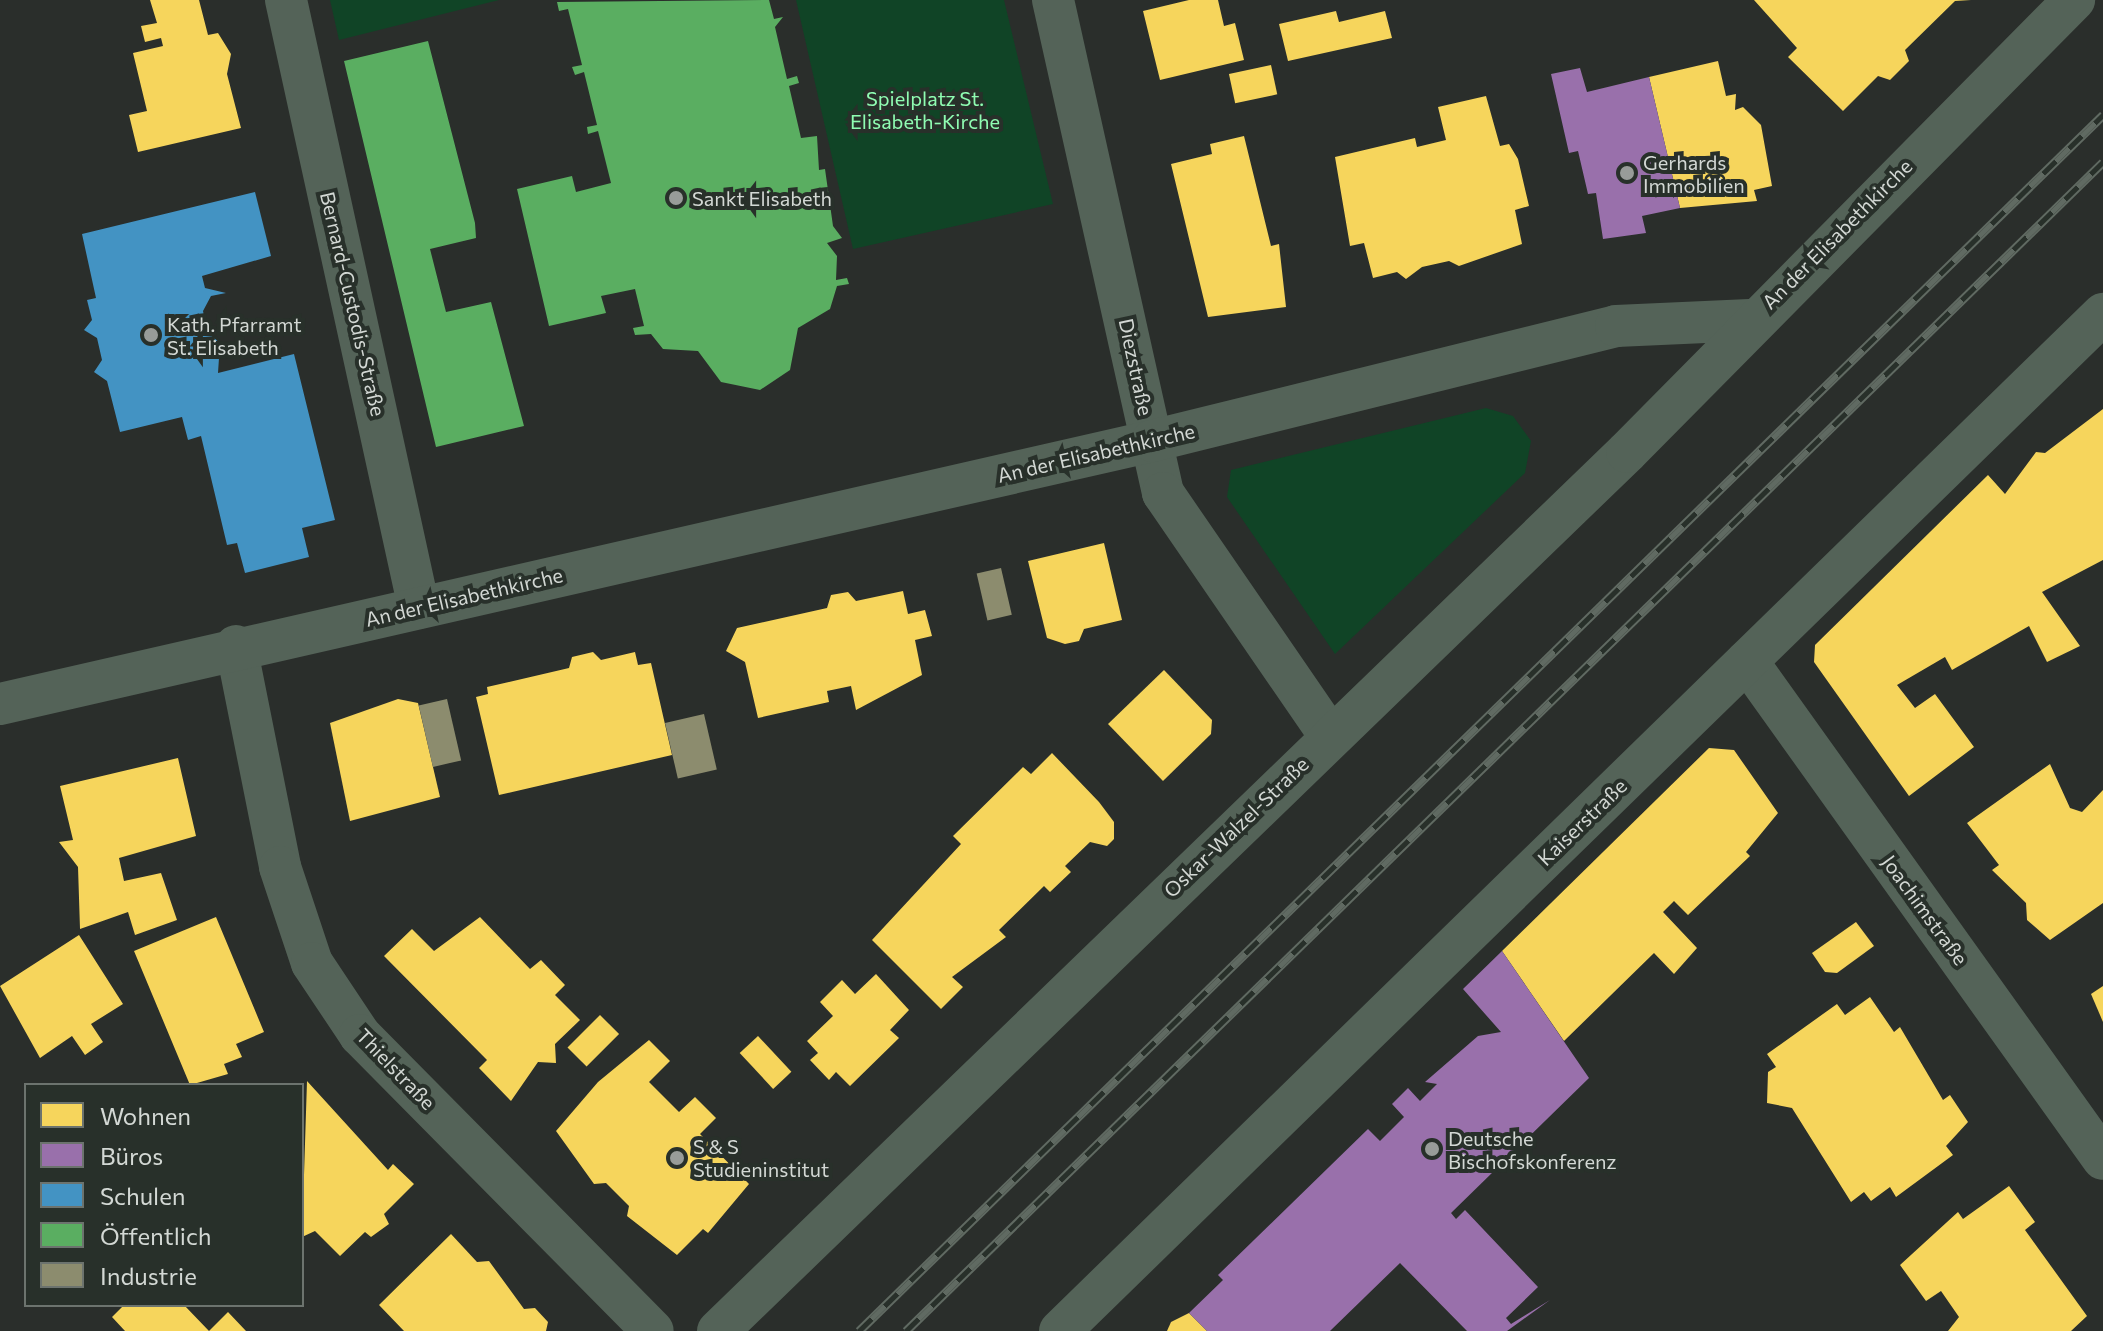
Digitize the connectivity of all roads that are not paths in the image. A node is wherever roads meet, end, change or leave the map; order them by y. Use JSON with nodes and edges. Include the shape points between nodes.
{"nodes":[{"id":1,"x":286,"y":0,"type":"edge"},
{"id":2,"x":1053,"y":0,"type":"edge"},
{"id":3,"x":2074,"y":0,"type":"edge"},
{"id":4,"x":2103,"y":314,"type":"edge"},
{"id":5,"x":1750,"y":320,"type":"junction"},
{"id":6,"x":1152,"y":441,"type":"junction"},
{"id":7,"x":419,"y":608,"type":"junction"},
{"id":8,"x":236,"y":646,"type":"junction"},
{"id":9,"x":1747,"y":661,"type":"junction"},
{"id":10,"x":0,"y":704,"type":"edge"},
{"id":11,"x":1330,"y":736,"type":"junction"},
{"id":12,"x":2103,"y":1159,"type":"edge"},
{"id":13,"x":653,"y":1331,"type":"edge"},
{"id":14,"x":718,"y":1331,"type":"edge"},
{"id":15,"x":1060,"y":1331,"type":"edge"}],
"edges":[{"from":1,"to":7,"type":"street","name":"Bernard-Custodis-Straße"},
{"from":2,"to":6,"type":"street","name":"Diezstraße"},
{"from":3,"to":5,"type":"street","name":"An der Elisabethkirche"},
{"from":4,"to":9,"type":"street","name":"Kaiserstraße"},
{"from":5,"to":6,"type":"street","name":"An der Elisabethkirche","via":[[1616,326]]},
{"from":5,"to":11,"type":"street","name":"Oskar-Walzel-Straße","via":[[1627,452]]},
{"from":6,"to":7,"type":"street","name":"An der Elisabethkirche"},
{"from":6,"to":11,"type":"street","name":"Diezstraße","via":[[1163,493]]},
{"from":7,"to":8,"type":"street","name":"An der Elisabethkirche"},
{"from":8,"to":10,"type":"street","name":"An der Elisabethkirche"},
{"from":8,"to":13,"type":"street","name":"Thielstraße","via":[[280,867],[312,963],[360,1035]]},
{"from":9,"to":12,"type":"street","name":"Joachimstraße"},
{"from":9,"to":15,"type":"street","name":"Kaiserstraße"},
{"from":11,"to":14,"type":"street","name":"Oskar-Walzel-Straße"}]}
